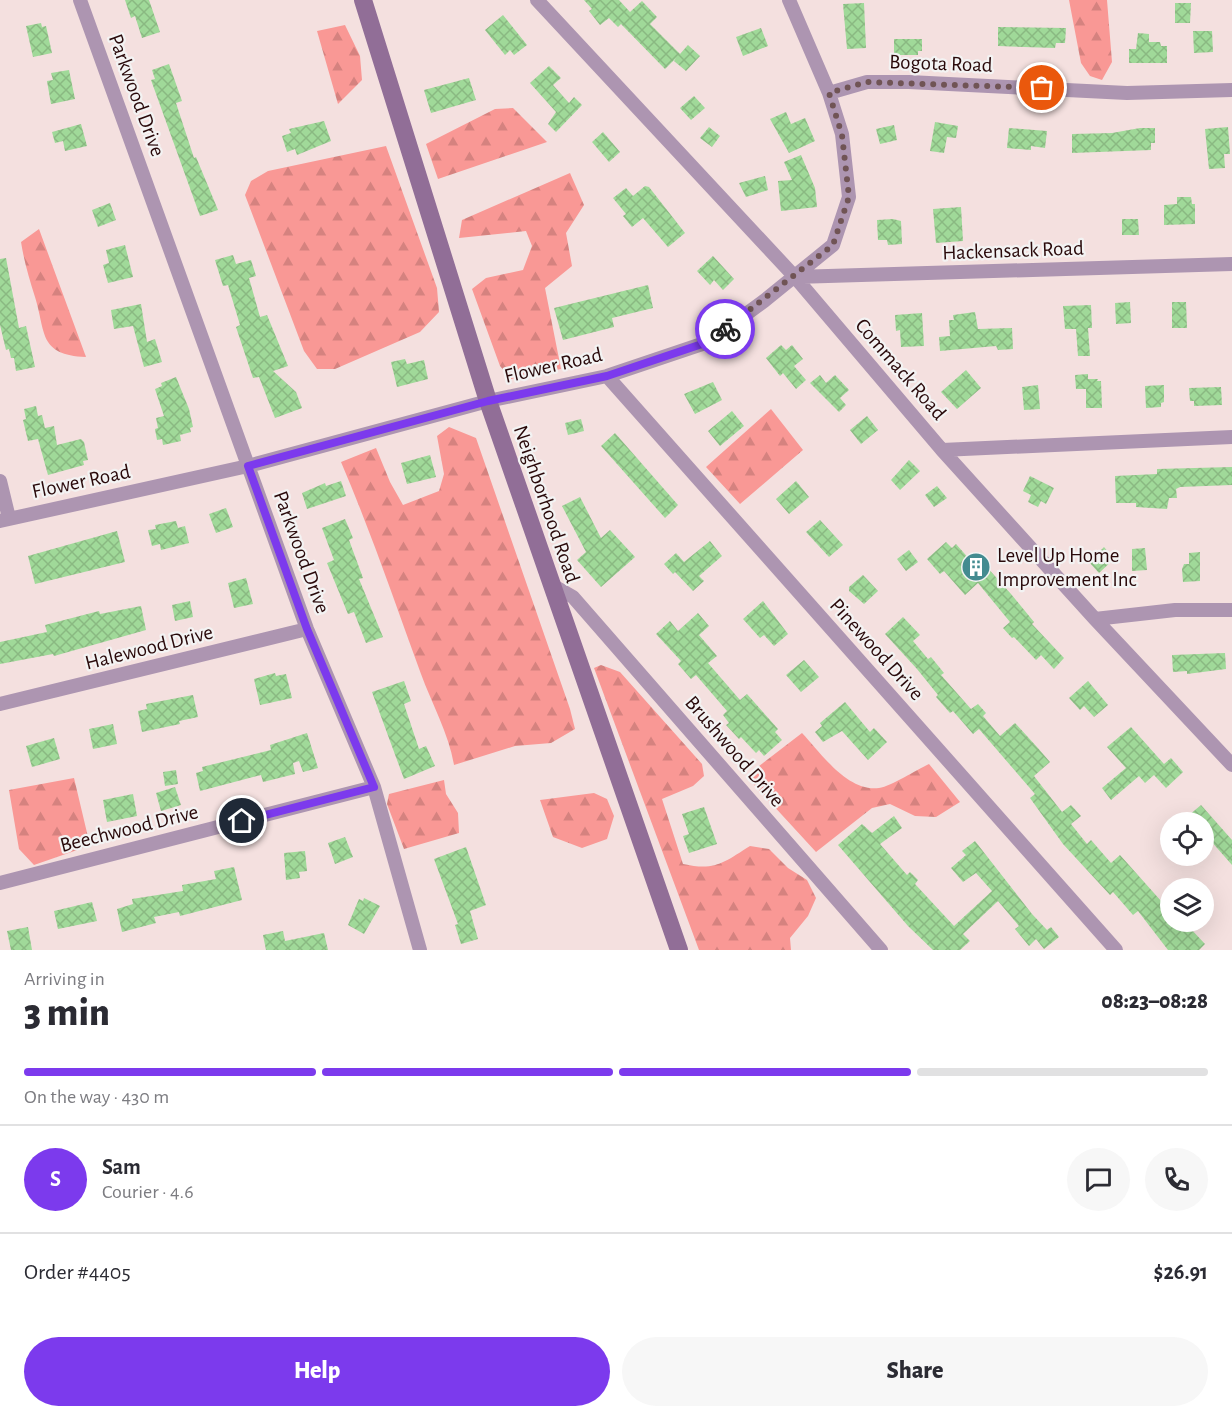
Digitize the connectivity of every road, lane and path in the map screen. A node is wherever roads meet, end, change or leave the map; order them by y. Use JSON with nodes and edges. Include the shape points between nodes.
{"nodes":[{"id":1,"x":80,"y":0,"type":"edge"},
{"id":2,"x":363,"y":0,"type":"edge"},
{"id":3,"x":537,"y":0,"type":"edge"},
{"id":4,"x":789,"y":0,"type":"edge"},
{"id":5,"x":1232,"y":90,"type":"edge"},
{"id":6,"x":829,"y":93,"type":"junction"},
{"id":7,"x":1232,"y":264,"type":"edge"},
{"id":8,"x":795,"y":277,"type":"junction"},
{"id":9,"x":607,"y":376,"type":"junction"},
{"id":10,"x":488,"y":401,"type":"junction"},
{"id":11,"x":1232,"y":437,"type":"edge"},
{"id":12,"x":942,"y":450,"type":"junction"},
{"id":13,"x":248,"y":466,"type":"junction"},
{"id":14,"x":0,"y":481,"type":"edge"},
{"id":15,"x":5,"y":519,"type":"edge"},
{"id":16,"x":552,"y":585,"type":"junction"},
{"id":17,"x":1232,"y":610,"type":"edge"},
{"id":18,"x":1095,"y":619,"type":"junction"},
{"id":19,"x":307,"y":629,"type":"junction"},
{"id":20,"x":0,"y":704,"type":"edge"},
{"id":21,"x":1232,"y":765,"type":"edge"},
{"id":22,"x":374,"y":787,"type":"junction"},
{"id":23,"x":0,"y":883,"type":"edge"},
{"id":24,"x":420,"y":950,"type":"edge"},
{"id":25,"x":679,"y":950,"type":"edge"},
{"id":26,"x":881,"y":950,"type":"edge"},
{"id":27,"x":1116,"y":950,"type":"edge"}],
"edges":[{"from":1,"to":13,"type":"street","name":"Parkwood Drive"},
{"from":2,"to":10,"type":"main road","name":"Neighborhood Road"},
{"from":3,"to":8,"type":"street","name":"Commack Road"},
{"from":4,"to":6,"type":"street","name":"Flower Road"},
{"from":5,"to":6,"type":"street","name":"Bogota Road","via":[[1127,93],[867,82]]},
{"from":6,"to":8,"type":"street","name":"Flower Road","via":[[842,135],[849,197],[833,245]]},
{"from":7,"to":8,"type":"street","name":"Hackensack Road"},
{"from":8,"to":9,"type":"street","name":"Flower Road","via":[[708,342]]},
{"from":8,"to":12,"type":"street","name":"Commack Road"},
{"from":9,"to":10,"type":"street","name":"Flower Road"},
{"from":9,"to":27,"type":"street","name":"Pinewood Drive"},
{"from":10,"to":13,"type":"street","name":"Flower Road"},
{"from":10,"to":16,"type":"main road","name":"Neighborhood Road"},
{"from":11,"to":12,"type":"street"},
{"from":12,"to":18,"type":"street","name":"Commack Road"},
{"from":13,"to":15,"type":"street","name":"Flower Road"},
{"from":13,"to":19,"type":"street","name":"Parkwood Drive"},
{"from":14,"to":15,"type":"street"},
{"from":16,"to":25,"type":"main road","name":"Neighborhood Road"},
{"from":16,"to":26,"type":"street","name":"Brushwood Drive","via":[[573,597]]},
{"from":17,"to":18,"type":"street","via":[[1175,610]]},
{"from":18,"to":21,"type":"street","name":"Commack Road"},
{"from":19,"to":20,"type":"street","name":"Halewood Drive"},
{"from":19,"to":22,"type":"street","name":"Parkwood Drive"},
{"from":22,"to":23,"type":"street","name":"Beechwood Drive"},
{"from":22,"to":24,"type":"street","name":"Parkwood Drive"}]}
